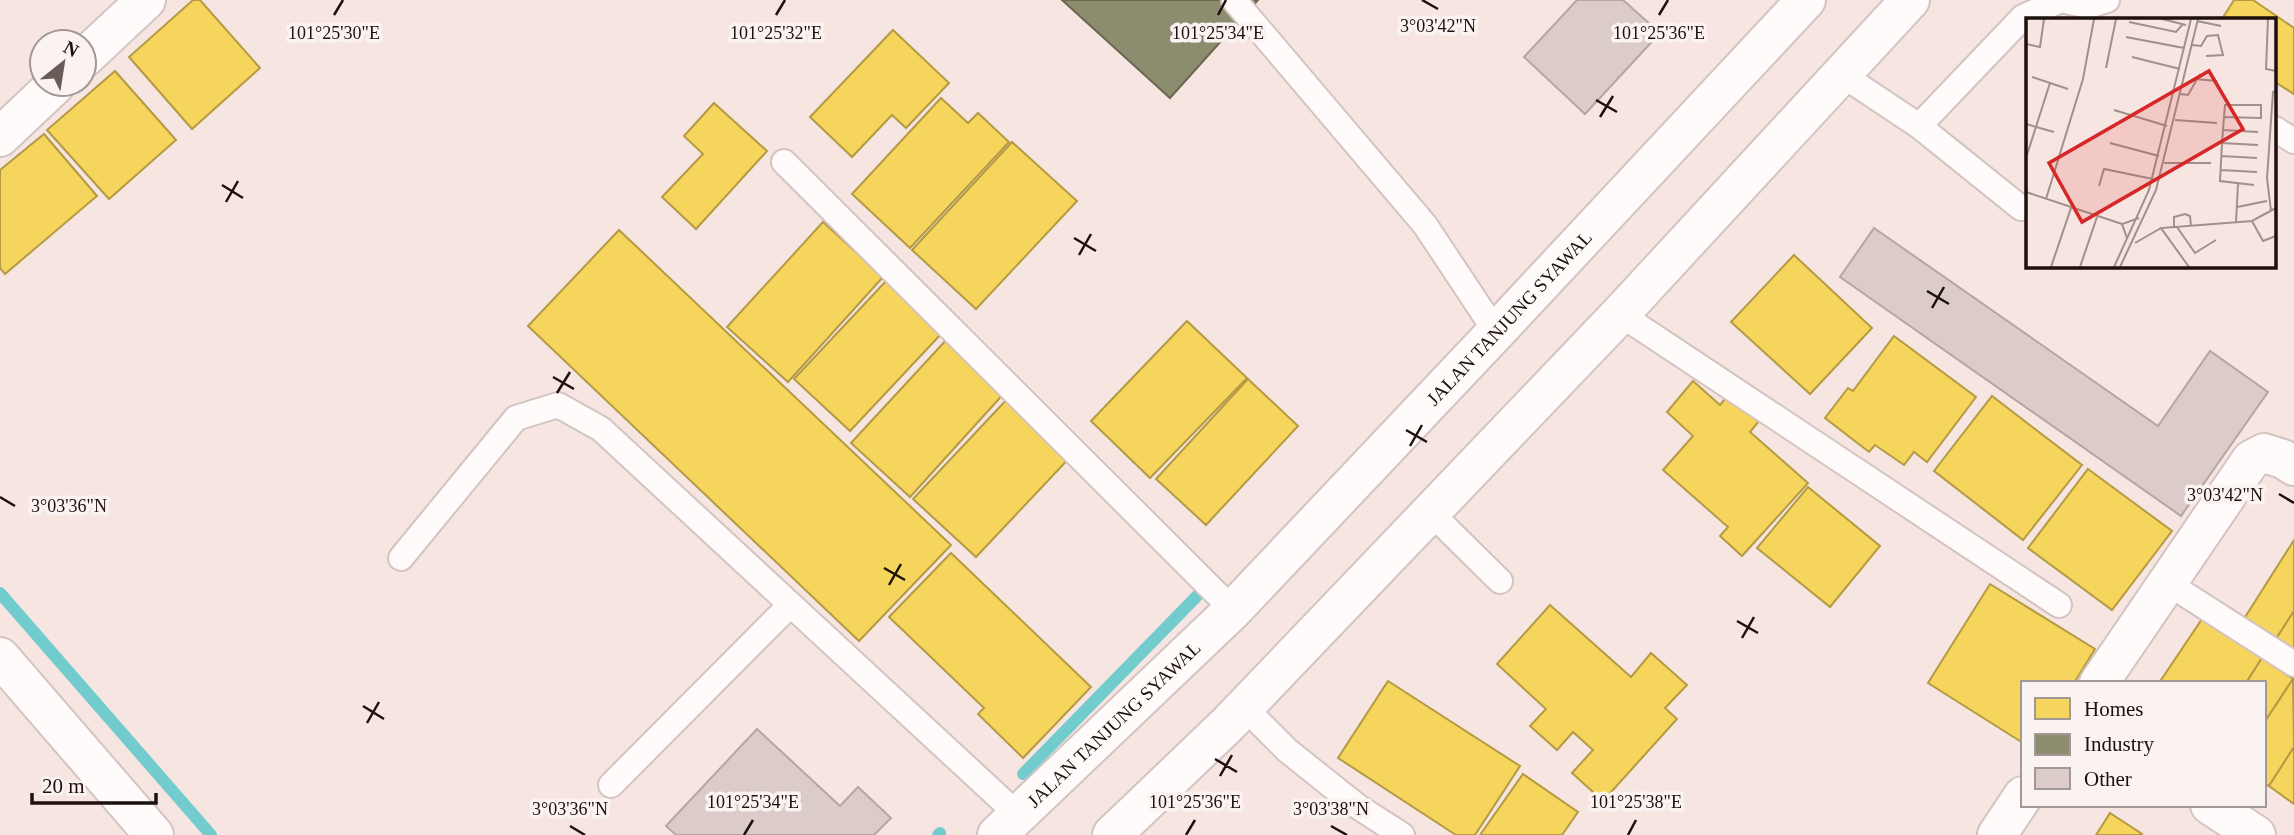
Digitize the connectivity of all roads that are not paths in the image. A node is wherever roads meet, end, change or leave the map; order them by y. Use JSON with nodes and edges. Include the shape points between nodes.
{"nodes":[{"id":1,"x":146,"y":0,"type":"edge"},
{"id":2,"x":1234,"y":0,"type":"edge"},
{"id":3,"x":1806,"y":0,"type":"edge"},
{"id":4,"x":1910,"y":0,"type":"edge"},
{"id":5,"x":2101,"y":8,"type":"edge"},
{"id":6,"x":98,"y":45,"type":"edge"},
{"id":7,"x":1841,"y":74,"type":"junction"},
{"id":8,"x":41,"y":98,"type":"edge"},
{"id":9,"x":1919,"y":126,"type":"junction"},
{"id":10,"x":2276,"y":130,"type":"edge"},
{"id":11,"x":0,"y":137,"type":"edge"},
{"id":12,"x":2294,"y":141,"type":"edge"},
{"id":13,"x":784,"y":162,"type":"dead end"},
{"id":14,"x":2021,"y":208,"type":"dead end"},
{"id":15,"x":1620,"y":314,"type":"junction"},
{"id":16,"x":1496,"y":332,"type":"junction"},
{"id":17,"x":2279,"y":460,"type":"edge"},
{"id":18,"x":1430,"y":512,"type":"junction"},
{"id":19,"x":401,"y":558,"type":"dead end"},
{"id":20,"x":1500,"y":581,"type":"dead end"},
{"id":21,"x":2166,"y":583,"type":"junction"},
{"id":22,"x":790,"y":605,"type":"junction"},
{"id":23,"x":2059,"y":605,"type":"dead end"},
{"id":24,"x":1233,"y":610,"type":"junction"},
{"id":25,"x":0,"y":657,"type":"edge"},
{"id":26,"x":2294,"y":664,"type":"edge"},
{"id":27,"x":2100,"y":681,"type":"edge"},
{"id":28,"x":1244,"y":707,"type":"junction"},
{"id":29,"x":611,"y":785,"type":"dead end"},
{"id":30,"x":2021,"y":799,"type":"edge"},
{"id":31,"x":2213,"y":807,"type":"edge"},
{"id":32,"x":1008,"y":825,"type":"edge"},
{"id":33,"x":153,"y":835,"type":"edge"},
{"id":34,"x":1112,"y":835,"type":"edge"},
{"id":35,"x":1402,"y":835,"type":"edge"},
{"id":36,"x":1997,"y":835,"type":"edge"},
{"id":37,"x":2256,"y":835,"type":"edge"}],
"edges":[{"from":1,"to":6,"type":"main road"},
{"from":2,"to":16,"type":"lane","via":[[1425,225]]},
{"from":3,"to":16,"type":"main road","name":"JALAN TANJUNG SYAWAL"},
{"from":4,"to":7,"type":"main road"},
{"from":5,"to":9,"type":"lane","via":[[2061,1],[2023,17]]},
{"from":7,"to":9,"type":"lane"},
{"from":7,"to":15,"type":"main road"},
{"from":8,"to":11,"type":"main road"},
{"from":9,"to":14,"type":"lane"},
{"from":10,"to":12,"type":"lane"},
{"from":13,"to":24,"type":"lane"},
{"from":15,"to":18,"type":"main road"},
{"from":15,"to":23,"type":"lane"},
{"from":16,"to":24,"type":"main road","name":"JALAN TANJUNG SYAWAL"},
{"from":17,"to":21,"type":"main road","via":[[2250,460]]},
{"from":18,"to":20,"type":"lane"},
{"from":18,"to":28,"type":"main road"},
{"from":19,"to":22,"type":"lane","via":[[516,418],[558,405],[601,429]]},
{"from":21,"to":26,"type":"lane"},
{"from":21,"to":27,"type":"main road"},
{"from":22,"to":29,"type":"lane"},
{"from":22,"to":32,"type":"lane"},
{"from":24,"to":32,"type":"main road","name":"JALAN TANJUNG SYAWAL"},
{"from":25,"to":33,"type":"main road"},
{"from":28,"to":34,"type":"main road"},
{"from":28,"to":35,"type":"lane","via":[[1288,751]]},
{"from":30,"to":36,"type":"main road"},
{"from":31,"to":37,"type":"main road"}]}
